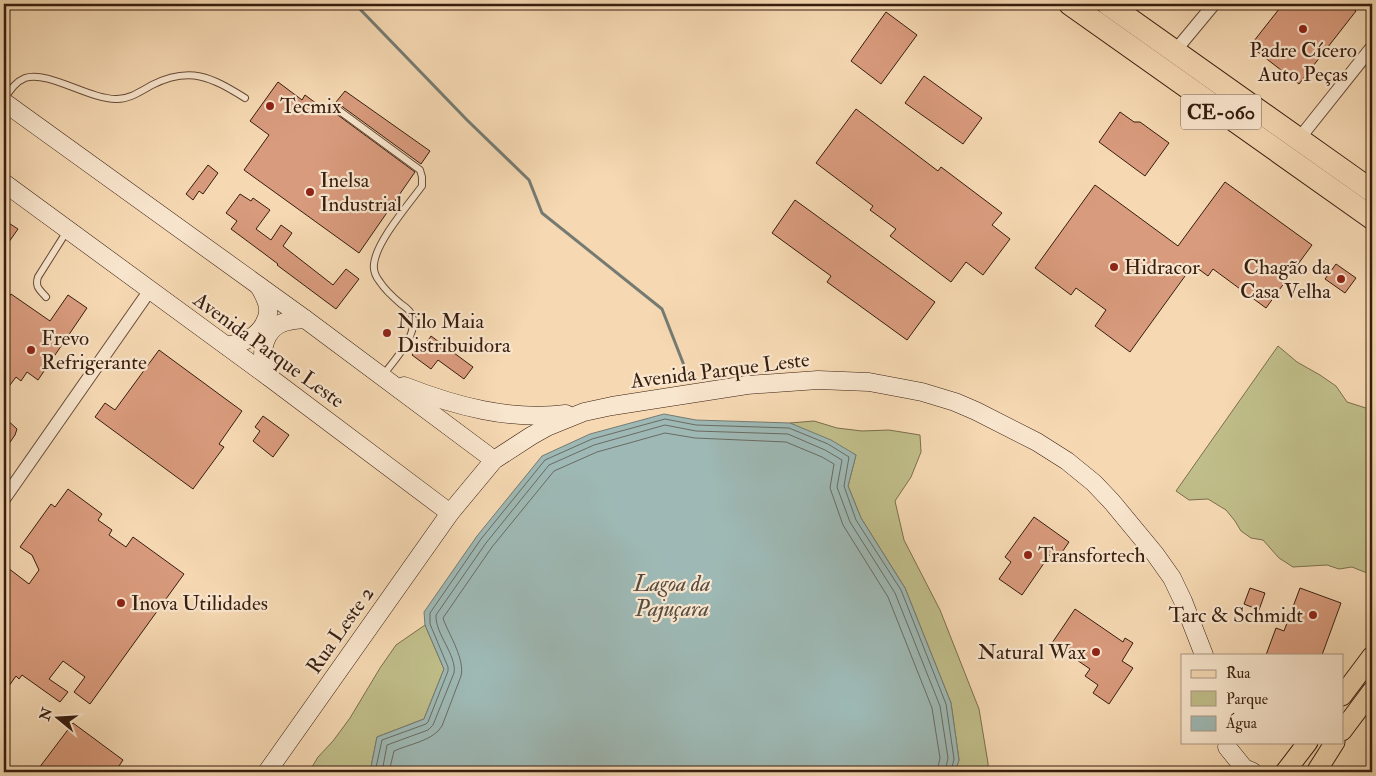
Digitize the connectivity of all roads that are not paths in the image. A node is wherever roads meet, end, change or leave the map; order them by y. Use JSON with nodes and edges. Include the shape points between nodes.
{"nodes":[{"id":1,"x":1070,"y":4,"type":"edge"},
{"id":2,"x":1214,"y":4,"type":"edge"},
{"id":3,"x":1114,"y":6,"type":"edge"},
{"id":4,"x":1372,"y":47,"type":"edge"},
{"id":5,"x":1174,"y":51,"type":"junction"},
{"id":6,"x":244,"y":98,"type":"dead end"},
{"id":7,"x":4,"y":101,"type":"edge"},
{"id":8,"x":333,"y":106,"type":"dead end"},
{"id":9,"x":1298,"y":140,"type":"junction"},
{"id":10,"x":4,"y":183,"type":"edge"},
{"id":11,"x":1372,"y":191,"type":"edge"},
{"id":12,"x":1372,"y":218,"type":"edge"},
{"id":13,"x":68,"y":230,"type":"junction"},
{"id":14,"x":259,"y":286,"type":"junction"},
{"id":15,"x":150,"y":290,"type":"junction"},
{"id":16,"x":46,"y":297,"type":"dead end"},
{"id":17,"x":305,"y":319,"type":"junction"},
{"id":18,"x":227,"y":346,"type":"junction"},
{"id":19,"x":270,"y":377,"type":"junction"},
{"id":20,"x":385,"y":378,"type":"junction"},
{"id":21,"x":584,"y":412,"type":"junction"},
{"id":22,"x":494,"y":460,"type":"junction"},
{"id":23,"x":4,"y":499,"type":"edge"},
{"id":24,"x":450,"y":513,"type":"junction"},
{"id":25,"x":1204,"y":654,"type":"edge"},
{"id":26,"x":1372,"y":656,"type":"edge"},
{"id":27,"x":1372,"y":691,"type":"edge"},
{"id":28,"x":1344,"y":693,"type":"edge"},
{"id":29,"x":1344,"y":728,"type":"edge"},
{"id":30,"x":1306,"y":744,"type":"edge"},
{"id":31,"x":1334,"y":744,"type":"edge"},
{"id":32,"x":1227,"y":745,"type":"edge"},
{"id":33,"x":267,"y":772,"type":"edge"},
{"id":34,"x":1234,"y":772,"type":"edge"},
{"id":35,"x":1253,"y":772,"type":"edge"},
{"id":36,"x":1285,"y":772,"type":"edge"},
{"id":37,"x":1316,"y":772,"type":"edge"}],
"edges":[{"from":1,"to":12,"type":"highway","number":"CE-060"},
{"from":2,"to":5,"type":"street"},
{"from":3,"to":5,"type":"highway","number":"CE-060"},
{"from":4,"to":9,"type":"street"},
{"from":5,"to":9,"type":"highway","number":"CE-060"},
{"from":6,"to":7,"type":"lane","via":[[209,78],[195,75],[176,76],[116,100],[45,78],[31,77],[16,84]]},
{"from":7,"to":14,"type":"street"},
{"from":8,"to":20,"type":"lane","via":[[420,170],[422,177],[422,186],[385,238],[374,266],[375,275],[382,285],[410,311],[413,319],[406,346]]},
{"from":9,"to":11,"type":"highway","number":"CE-060"},
{"from":10,"to":13,"type":"street","name":"Avenida Parque Leste"},
{"from":13,"to":15,"type":"street","name":"Avenida Parque Leste"},
{"from":13,"to":16,"type":"lane","via":[[36,283]]},
{"from":14,"to":17,"type":"street"},
{"from":14,"to":18,"type":"street","via":[[268,310],[263,328],[247,340]]},
{"from":15,"to":18,"type":"street","name":"Avenida Parque Leste"},
{"from":15,"to":23,"type":"street"},
{"from":17,"to":19,"type":"street","via":[[279,324],[267,337],[263,357]]},
{"from":17,"to":20,"type":"street"},
{"from":18,"to":19,"type":"street","name":"Avenida Parque Leste"},
{"from":19,"to":24,"type":"street","name":"Avenida Parque Leste"},
{"from":20,"to":21,"type":"street","via":[[485,412],[556,416]]},
{"from":20,"to":22,"type":"street"},
{"from":21,"to":22,"type":"street","name":"Avenida Parque Leste","via":[[547,427]]},
{"from":21,"to":25,"type":"street","name":"Avenida Parque Leste","via":[[729,388],[818,380],[869,382],[955,402],[1038,442],[1094,483],[1172,578]]},
{"from":22,"to":24,"type":"street","name":"Avenida Parque Leste"},
{"from":24,"to":33,"type":"street","name":"Rua Leste 2"},
{"from":26,"to":28,"type":"main road"},
{"from":27,"to":29,"type":"main road"},
{"from":30,"to":36,"type":"main road"},
{"from":31,"to":37,"type":"main road"},
{"from":32,"to":34,"type":"street"},
{"from":32,"to":35,"type":"street","via":[[1244,768]]}]}
